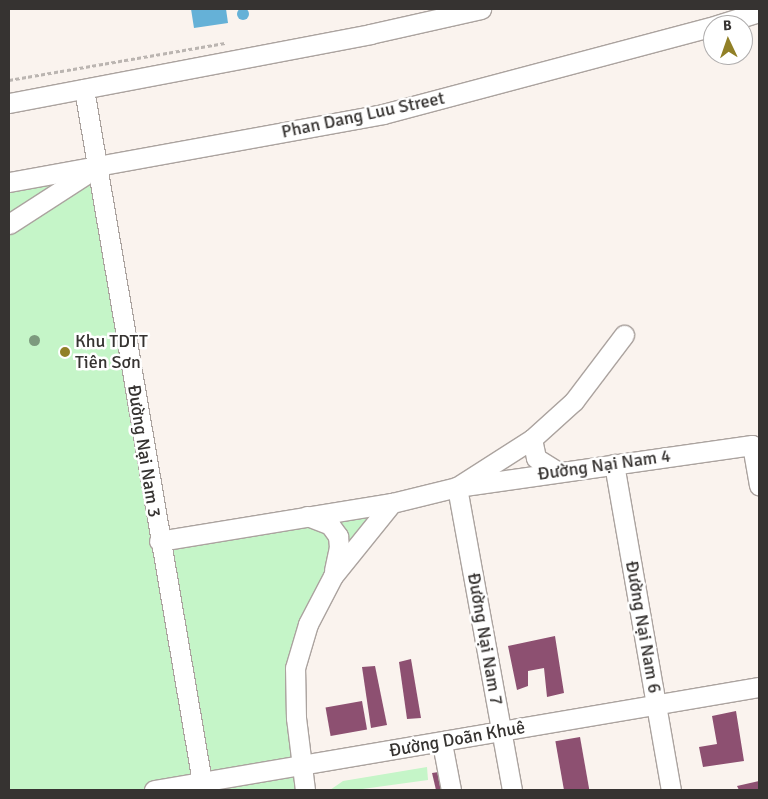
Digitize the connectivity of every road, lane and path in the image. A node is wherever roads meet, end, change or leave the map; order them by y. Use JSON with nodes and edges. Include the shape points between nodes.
{"nodes":[{"id":1,"x":481,"y":9,"type":"edge"},
{"id":2,"x":703,"y":29,"type":"edge"},
{"id":3,"x":233,"y":42,"type":"dead end"},
{"id":4,"x":9,"y":80,"type":"edge"},
{"id":5,"x":84,"y":89,"type":"junction"},
{"id":6,"x":9,"y":103,"type":"edge"},
{"id":7,"x":97,"y":168,"type":"junction"},
{"id":8,"x":9,"y":182,"type":"edge"},
{"id":9,"x":9,"y":224,"type":"edge"},
{"id":10,"x":624,"y":335,"type":"dead end"},
{"id":11,"x":532,"y":439,"type":"junction"},
{"id":12,"x":614,"y":464,"type":"junction"},
{"id":13,"x":558,"y":472,"type":"junction"},
{"id":14,"x":759,"y":485,"type":"edge"},
{"id":15,"x":457,"y":487,"type":"junction"},
{"id":16,"x":392,"y":503,"type":"junction"},
{"id":17,"x":307,"y":516,"type":"junction"},
{"id":18,"x":159,"y":541,"type":"junction"},
{"id":19,"x":332,"y":576,"type":"junction"},
{"id":20,"x":759,"y":687,"type":"edge"},
{"id":21,"x":656,"y":703,"type":"junction"},
{"id":22,"x":502,"y":730,"type":"junction"},
{"id":23,"x":438,"y":743,"type":"junction"},
{"id":24,"x":300,"y":765,"type":"junction"},
{"id":25,"x":202,"y":782,"type":"junction"},
{"id":26,"x":445,"y":785,"type":"edge"},
{"id":27,"x":154,"y":790,"type":"edge"},
{"id":28,"x":305,"y":790,"type":"edge"},
{"id":29,"x":512,"y":790,"type":"edge"},
{"id":30,"x":671,"y":790,"type":"edge"}],
"edges":[{"from":1,"to":5,"type":"street","via":[[370,34]]},
{"from":2,"to":7,"type":"street","name":"Phan Dang Luu Street","via":[[384,114]]},
{"from":3,"to":4,"type":"path"},
{"from":5,"to":6,"type":"street"},
{"from":5,"to":7,"type":"street","name":"Đường Nại Nam 3"},
{"from":7,"to":8,"type":"street","name":"Phan Dang Luu Street"},
{"from":7,"to":9,"type":"street"},
{"from":7,"to":18,"type":"street","name":"Đường Nại Nam 3"},
{"from":10,"to":11,"type":"street","via":[[574,401]]},
{"from":11,"to":13,"type":"street","via":[[536,458]]},
{"from":11,"to":15,"type":"street"},
{"from":12,"to":13,"type":"street","name":"Đường Nại Nam 4"},
{"from":12,"to":14,"type":"street","name":"Đường Nại Nam 4","via":[[752,445]]},
{"from":12,"to":21,"type":"street","name":"Đường Nại Nam 6"},
{"from":13,"to":15,"type":"street","name":"Đường Nại Nam 4"},
{"from":15,"to":16,"type":"street"},
{"from":15,"to":22,"type":"street","name":"Đường Nại Nam 7"},
{"from":16,"to":17,"type":"street"},
{"from":16,"to":19,"type":"street"},
{"from":17,"to":18,"type":"street"},
{"from":17,"to":19,"type":"street","via":[[330,525],[338,536],[339,547]]},
{"from":18,"to":25,"type":"street","name":"Đường Nại Nam 3"},
{"from":19,"to":24,"type":"street","via":[[308,624],[295,668]]},
{"from":20,"to":21,"type":"street","name":"Đường Doãn Khuê"},
{"from":21,"to":22,"type":"street","name":"Đường Doãn Khuê"},
{"from":21,"to":30,"type":"street","name":"Đường Nại Nam 6"},
{"from":22,"to":23,"type":"street","name":"Đường Doãn Khuê"},
{"from":22,"to":29,"type":"street","name":"Đường Nại Nam 7"},
{"from":23,"to":24,"type":"street","name":"Đường Doãn Khuê"},
{"from":23,"to":26,"type":"street"},
{"from":24,"to":25,"type":"street","name":"Đường Doãn Khuê"},
{"from":24,"to":28,"type":"street"},
{"from":25,"to":27,"type":"street","name":"Đường Doãn Khuê"}]}
